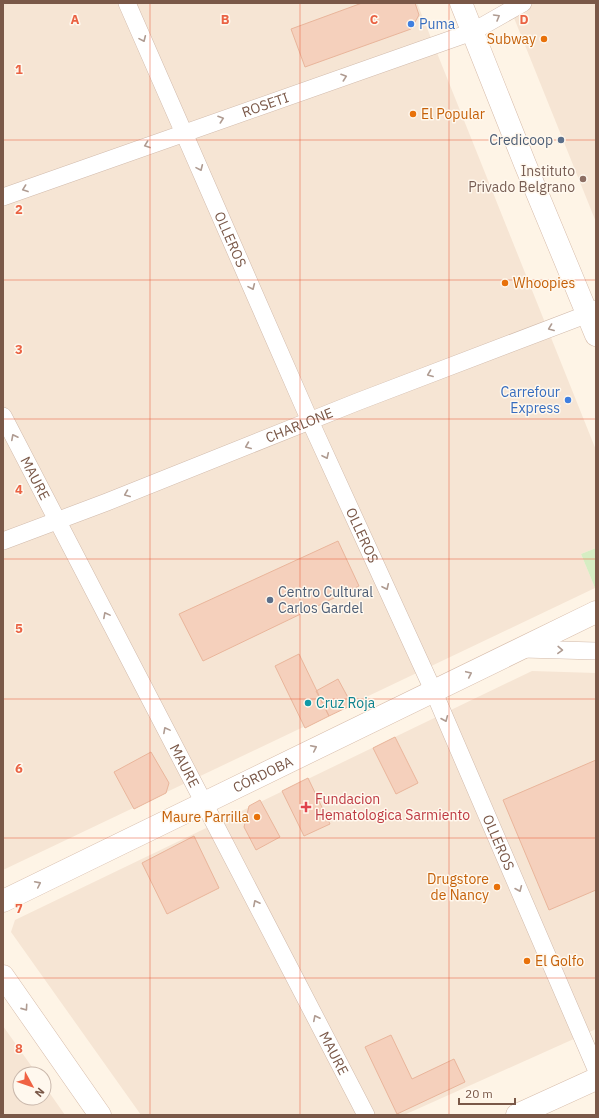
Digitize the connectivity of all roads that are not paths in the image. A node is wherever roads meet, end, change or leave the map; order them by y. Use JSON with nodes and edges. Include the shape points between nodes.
{"nodes":[{"id":1,"x":127,"y":3,"type":"edge"},
{"id":2,"x":460,"y":3,"type":"edge"},
{"id":3,"x":523,"y":3,"type":"edge"},
{"id":4,"x":472,"y":32,"type":"junction"},
{"id":5,"x":184,"y":132,"type":"junction"},
{"id":6,"x":3,"y":196,"type":"edge"},
{"id":7,"x":592,"y":312,"type":"edge"},
{"id":8,"x":596,"y":334,"type":"edge"},
{"id":9,"x":3,"y":416,"type":"edge"},
{"id":10,"x":310,"y":421,"type":"junction"},
{"id":11,"x":56,"y":520,"type":"junction"},
{"id":12,"x":3,"y":541,"type":"edge"},
{"id":13,"x":596,"y":612,"type":"edge"},
{"id":14,"x":523,"y":649,"type":"junction"},
{"id":15,"x":596,"y":651,"type":"edge"},
{"id":16,"x":433,"y":690,"type":"junction"},
{"id":17,"x":204,"y":802,"type":"junction"},
{"id":18,"x":3,"y":901,"type":"edge"},
{"id":19,"x":3,"y":976,"type":"edge"},
{"id":20,"x":596,"y":1069,"type":"edge"},
{"id":21,"x":596,"y":1079,"type":"edge"},
{"id":22,"x":100,"y":1115,"type":"edge"},
{"id":23,"x":366,"y":1115,"type":"edge"},
{"id":24,"x":517,"y":1115,"type":"edge"}],
"edges":[{"from":1,"to":5,"type":"street","name":"OLLEROS","one_way":true},
{"from":2,"to":4,"type":"street"},
{"from":4,"to":3,"type":"street","name":"ROSETI","one_way":true},
{"from":5,"to":4,"type":"street","name":"ROSETI","one_way":true},
{"from":4,"to":7,"type":"street"},
{"from":5,"to":6,"type":"street","name":"ROSETI","one_way":true},
{"from":5,"to":10,"type":"street","name":"OLLEROS","one_way":true},
{"from":7,"to":8,"type":"street"},
{"from":7,"to":10,"type":"street","name":"CHARLONE","one_way":true},
{"from":11,"to":9,"type":"street","name":"MAURE","one_way":true},
{"from":10,"to":11,"type":"street","name":"CHARLONE","one_way":true,"via":[[108,502]]},
{"from":10,"to":16,"type":"street","name":"OLLEROS","one_way":true},
{"from":11,"to":12,"type":"street","name":"CHARLONE"},
{"from":17,"to":11,"type":"street","name":"MAURE","one_way":true},
{"from":13,"to":14,"type":"street","name":"CÓRDOBA"},
{"from":14,"to":15,"type":"street","name":"CÓRDOBA","one_way":true},
{"from":16,"to":14,"type":"street","name":"CÓRDOBA","one_way":true},
{"from":17,"to":16,"type":"street","name":"CÓRDOBA","one_way":true},
{"from":16,"to":20,"type":"street","name":"OLLEROS","one_way":true},
{"from":18,"to":17,"type":"street","name":"CÓRDOBA","one_way":true},
{"from":23,"to":17,"type":"street","name":"MAURE","one_way":true},
{"from":19,"to":22,"type":"street","one_way":true},
{"from":21,"to":24,"type":"street"}]}
